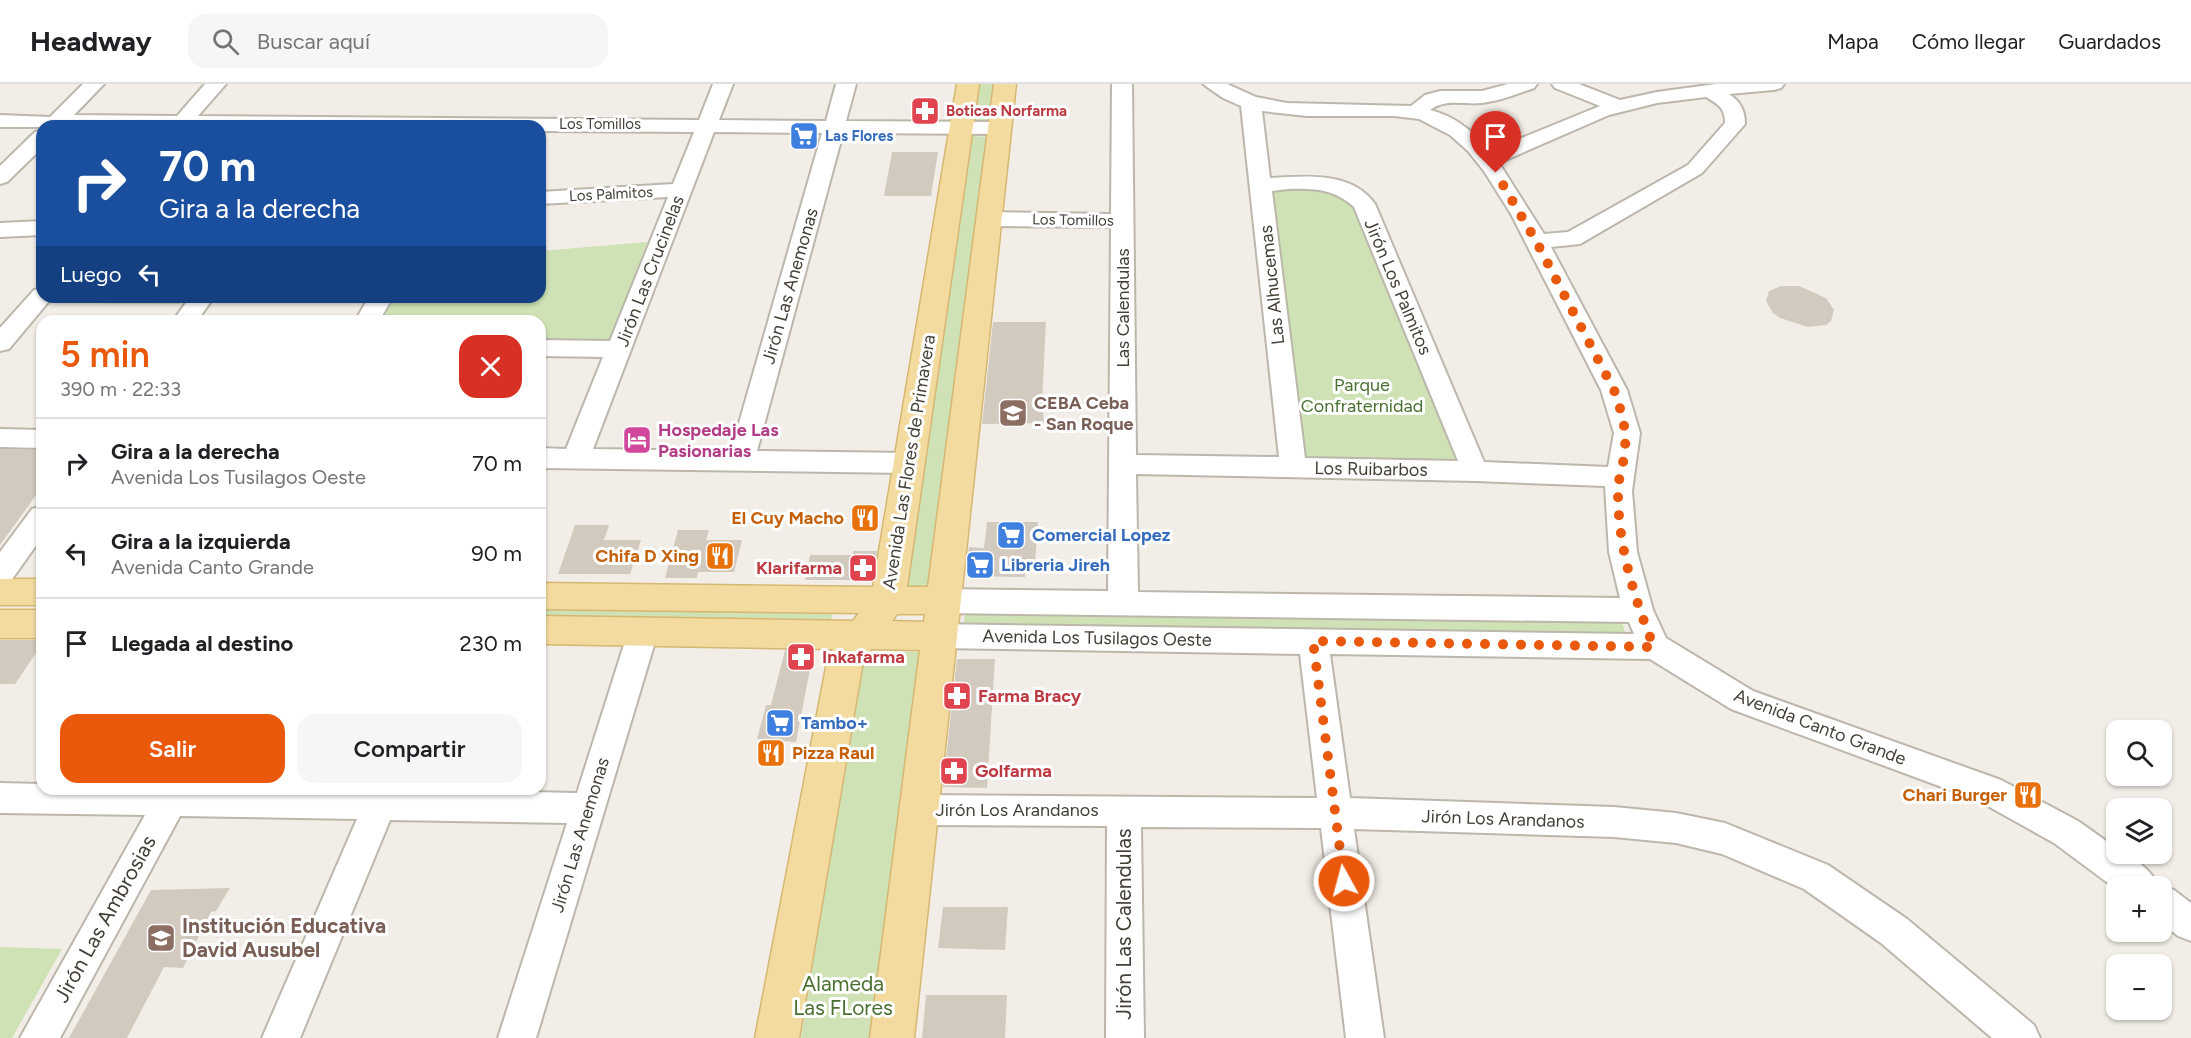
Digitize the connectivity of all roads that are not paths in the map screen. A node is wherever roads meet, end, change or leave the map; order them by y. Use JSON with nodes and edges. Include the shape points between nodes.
{"nodes":[{"id":1,"x":94,"y":84,"type":"edge"},
{"id":2,"x":216,"y":84,"type":"edge"},
{"id":3,"x":723,"y":84,"type":"edge"},
{"id":4,"x":846,"y":84,"type":"edge"},
{"id":5,"x":968,"y":84,"type":"edge"},
{"id":6,"x":1005,"y":84,"type":"edge"},
{"id":7,"x":1122,"y":84,"type":"edge"},
{"id":8,"x":1213,"y":84,"type":"edge"},
{"id":9,"x":1527,"y":84,"type":"edge"},
{"id":10,"x":1563,"y":84,"type":"edge"},
{"id":11,"x":1774,"y":84,"type":"edge"},
{"id":12,"x":1712,"y":92,"type":"junction"},
{"id":13,"x":1251,"y":104,"type":"junction"},
{"id":14,"x":1618,"y":106,"type":"junction"},
{"id":15,"x":1416,"y":111,"type":"junction"},
{"id":16,"x":837,"y":119,"type":"junction"},
{"id":17,"x":55,"y":120,"type":"edge"},
{"id":18,"x":184,"y":120,"type":"edge"},
{"id":19,"x":0,"y":121,"type":"edge"},
{"id":20,"x":546,"y":123,"type":"edge"},
{"id":21,"x":706,"y":124,"type":"junction"},
{"id":22,"x":36,"y":125,"type":"edge"},
{"id":23,"x":961,"y":128,"type":"junction"},
{"id":24,"x":999,"y":128,"type":"junction"},
{"id":25,"x":36,"y":140,"type":"edge"},
{"id":26,"x":1488,"y":160,"type":"junction"},
{"id":27,"x":0,"y":178,"type":"edge"},
{"id":28,"x":1261,"y":185,"type":"junction"},
{"id":29,"x":681,"y":190,"type":"junction"},
{"id":30,"x":546,"y":198,"type":"edge"},
{"id":31,"x":988,"y":219,"type":"junction"},
{"id":32,"x":1123,"y":221,"type":"junction"},
{"id":33,"x":36,"y":228,"type":"edge"},
{"id":34,"x":0,"y":230,"type":"edge"},
{"id":35,"x":1536,"y":241,"type":"junction"},
{"id":36,"x":36,"y":302,"type":"edge"},
{"id":37,"x":0,"y":343,"type":"edge"},
{"id":38,"x":546,"y":348,"type":"edge"},
{"id":39,"x":620,"y":349,"type":"junction"},
{"id":40,"x":0,"y":438,"type":"edge"},
{"id":41,"x":36,"y":439,"type":"edge"},
{"id":42,"x":546,"y":458,"type":"edge"},
{"id":43,"x":576,"y":458,"type":"junction"},
{"id":44,"x":741,"y":461,"type":"junction"},
{"id":45,"x":909,"y":463,"type":"junction"},
{"id":46,"x":1123,"y":464,"type":"junction"},
{"id":47,"x":1293,"y":467,"type":"junction"},
{"id":48,"x":1475,"y":471,"type":"junction"},
{"id":49,"x":1619,"y":477,"type":"junction"},
{"id":50,"x":36,"y":524,"type":"edge"},
{"id":51,"x":0,"y":574,"type":"edge"},
{"id":52,"x":0,"y":592,"type":"edge"},
{"id":53,"x":36,"y":592,"type":"edge"},
{"id":54,"x":546,"y":596,"type":"edge"},
{"id":55,"x":888,"y":600,"type":"junction"},
{"id":56,"x":942,"y":601,"type":"junction"},
{"id":57,"x":1123,"y":605,"type":"junction"},
{"id":58,"x":1638,"y":610,"type":"junction"},
{"id":59,"x":0,"y":624,"type":"edge"},
{"id":60,"x":36,"y":624,"type":"edge"},
{"id":61,"x":546,"y":630,"type":"edge"},
{"id":62,"x":643,"y":632,"type":"junction"},
{"id":63,"x":863,"y":634,"type":"junction"},
{"id":64,"x":937,"y":636,"type":"junction"},
{"id":65,"x":1313,"y":641,"type":"junction"},
{"id":66,"x":1654,"y":647,"type":"junction"},
{"id":67,"x":1,"y":799,"type":"edge"},
{"id":68,"x":171,"y":801,"type":"junction"},
{"id":69,"x":380,"y":804,"type":"junction"},
{"id":70,"x":588,"y":808,"type":"junction"},
{"id":71,"x":920,"y":810,"type":"junction"},
{"id":72,"x":1124,"y":810,"type":"junction"},
{"id":73,"x":1336,"y":813,"type":"junction"},
{"id":74,"x":2127,"y":876,"type":"edge"},
{"id":75,"x":2172,"y":910,"type":"edge"},
{"id":76,"x":2191,"y":924,"type":"edge"},
{"id":77,"x":39,"y":1038,"type":"edge"},
{"id":78,"x":281,"y":1038,"type":"edge"},
{"id":79,"x":518,"y":1038,"type":"edge"},
{"id":80,"x":777,"y":1038,"type":"edge"},
{"id":81,"x":892,"y":1038,"type":"edge"},
{"id":82,"x":1125,"y":1038,"type":"edge"},
{"id":83,"x":1365,"y":1038,"type":"edge"},
{"id":84,"x":2021,"y":1038,"type":"edge"}],
"edges":[{"from":1,"to":17,"type":"street"},
{"from":2,"to":18,"type":"street"},
{"from":3,"to":21,"type":"street","name":"Jirón Las Crucinelas"},
{"from":4,"to":16,"type":"street","name":"Jirón Las Anemonas"},
{"from":5,"to":23,"type":"main road","name":"Avenida Las Flores de Primavera"},
{"from":6,"to":24,"type":"main road"},
{"from":7,"to":32,"type":"street","name":"Las Calendulas"},
{"from":8,"to":13,"type":"street"},
{"from":9,"to":15,"type":"street","via":[[1483,97],[1445,95],[1427,100]]},
{"from":10,"to":14,"type":"street"},
{"from":11,"to":12,"type":"street"},
{"from":12,"to":14,"type":"street"},
{"from":12,"to":35,"type":"street","via":[[1729,103],[1735,112],[1735,124],[1695,169],[1572,239]]},
{"from":13,"to":15,"type":"street","via":[[1306,110]]},
{"from":13,"to":28,"type":"street","name":"Las Alhucemas"},
{"from":14,"to":26,"type":"street"},
{"from":15,"to":26,"type":"street","via":[[1456,130]]},
{"from":16,"to":21,"type":"street","name":"Los Tomillos"},
{"from":16,"to":23,"type":"street","name":"Los Tomillos"},
{"from":16,"to":44,"type":"street","name":"Jirón Las Anemonas"},
{"from":19,"to":22,"type":"street","name":"Los Tomillos"},
{"from":20,"to":21,"type":"street","name":"Los Tomillos"},
{"from":21,"to":29,"type":"street","name":"Jirón Las Crucinelas"},
{"from":23,"to":24,"type":"street","name":"Los Tomillos"},
{"from":23,"to":45,"type":"main road","name":"Avenida Las Flores de Primavera"},
{"from":24,"to":31,"type":"main road"},
{"from":25,"to":27,"type":"street"},
{"from":26,"to":35,"type":"street"},
{"from":28,"to":47,"type":"street","name":"Las Alhucemas"},
{"from":28,"to":48,"type":"street","name":"Jirón Los Palmitos","via":[[1333,184],[1353,192],[1364,204]]},
{"from":29,"to":30,"type":"street","name":"Los Palmitos"},
{"from":29,"to":39,"type":"street","name":"Jirón Las Crucinelas"},
{"from":31,"to":32,"type":"street","name":"Los Tomillos"},
{"from":31,"to":56,"type":"main road"},
{"from":32,"to":46,"type":"street","name":"Las Calendulas"},
{"from":33,"to":34,"type":"street"},
{"from":35,"to":49,"type":"street","via":[[1623,414],[1627,433]]},
{"from":36,"to":37,"type":"street"},
{"from":38,"to":39,"type":"street"},
{"from":39,"to":43,"type":"street","name":"Jirón Las Crucinelas"},
{"from":40,"to":41,"type":"street"},
{"from":42,"to":43,"type":"street"},
{"from":43,"to":44,"type":"street"},
{"from":44,"to":45,"type":"street"},
{"from":45,"to":55,"type":"main road","name":"Avenida Las Flores de Primavera"},
{"from":46,"to":47,"type":"street","name":"Los Ruibarbos"},
{"from":46,"to":57,"type":"street","name":"Las Calendulas"},
{"from":47,"to":48,"type":"street","name":"Los Ruibarbos"},
{"from":48,"to":49,"type":"street","name":"Los Ruibarbos"},
{"from":49,"to":58,"type":"street","via":[[1621,535]]},
{"from":50,"to":51,"type":"street"},
{"from":52,"to":53,"type":"main road"},
{"from":54,"to":55,"type":"main road","name":"Avenida Los Tusilagos Oeste"},
{"from":55,"to":56,"type":"main road","name":"Avenida Los Tusilagos Oeste"},
{"from":55,"to":63,"type":"main road","name":"Avenida Las Flores de Primavera"},
{"from":56,"to":57,"type":"street","name":"Avenida Los Tusilagos Oeste"},
{"from":56,"to":64,"type":"main road"},
{"from":57,"to":58,"type":"street","name":"Avenida Los Tusilagos Oeste"},
{"from":58,"to":66,"type":"street"},
{"from":59,"to":60,"type":"main road"},
{"from":61,"to":62,"type":"main road","name":"Avenida Los Tusilagos Oeste"},
{"from":62,"to":63,"type":"main road","name":"Avenida Los Tusilagos Oeste"},
{"from":62,"to":70,"type":"street","name":"Jirón Las Anemonas"},
{"from":63,"to":64,"type":"main road","name":"Avenida Los Tusilagos Oeste"},
{"from":63,"to":80,"type":"main road","name":"Avenida Las Flores de Primavera","via":[[846,657]]},
{"from":64,"to":65,"type":"street","name":"Avenida Los Tusilagos Oeste"},
{"from":64,"to":71,"type":"main road"},
{"from":65,"to":66,"type":"street","name":"Avenida Los Tusilagos Oeste"},
{"from":65,"to":73,"type":"street"},
{"from":66,"to":74,"type":"street","name":"Avenida Canto Grande","via":[[1742,700],[1989,790],[2066,832]]},
{"from":67,"to":68,"type":"street"},
{"from":68,"to":69,"type":"street"},
{"from":68,"to":77,"type":"street","name":"Jirón Las Ambrosias"},
{"from":69,"to":70,"type":"street"},
{"from":69,"to":78,"type":"street"},
{"from":70,"to":79,"type":"street","name":"Jirón Las Anemonas"},
{"from":71,"to":72,"type":"street","name":"Jirón Los Arandanos"},
{"from":71,"to":81,"type":"main road"},
{"from":72,"to":73,"type":"street","name":"Jirón Los Arandanos"},
{"from":72,"to":82,"type":"street","name":"Jirón Las Calendulas"},
{"from":73,"to":83,"type":"street"},
{"from":73,"to":84,"type":"street","name":"Jirón Los Arandanos","via":[[1614,822],[1676,828],[1725,839],[1816,878],[1850,899]]},
{"from":75,"to":76,"type":"street"}]}
